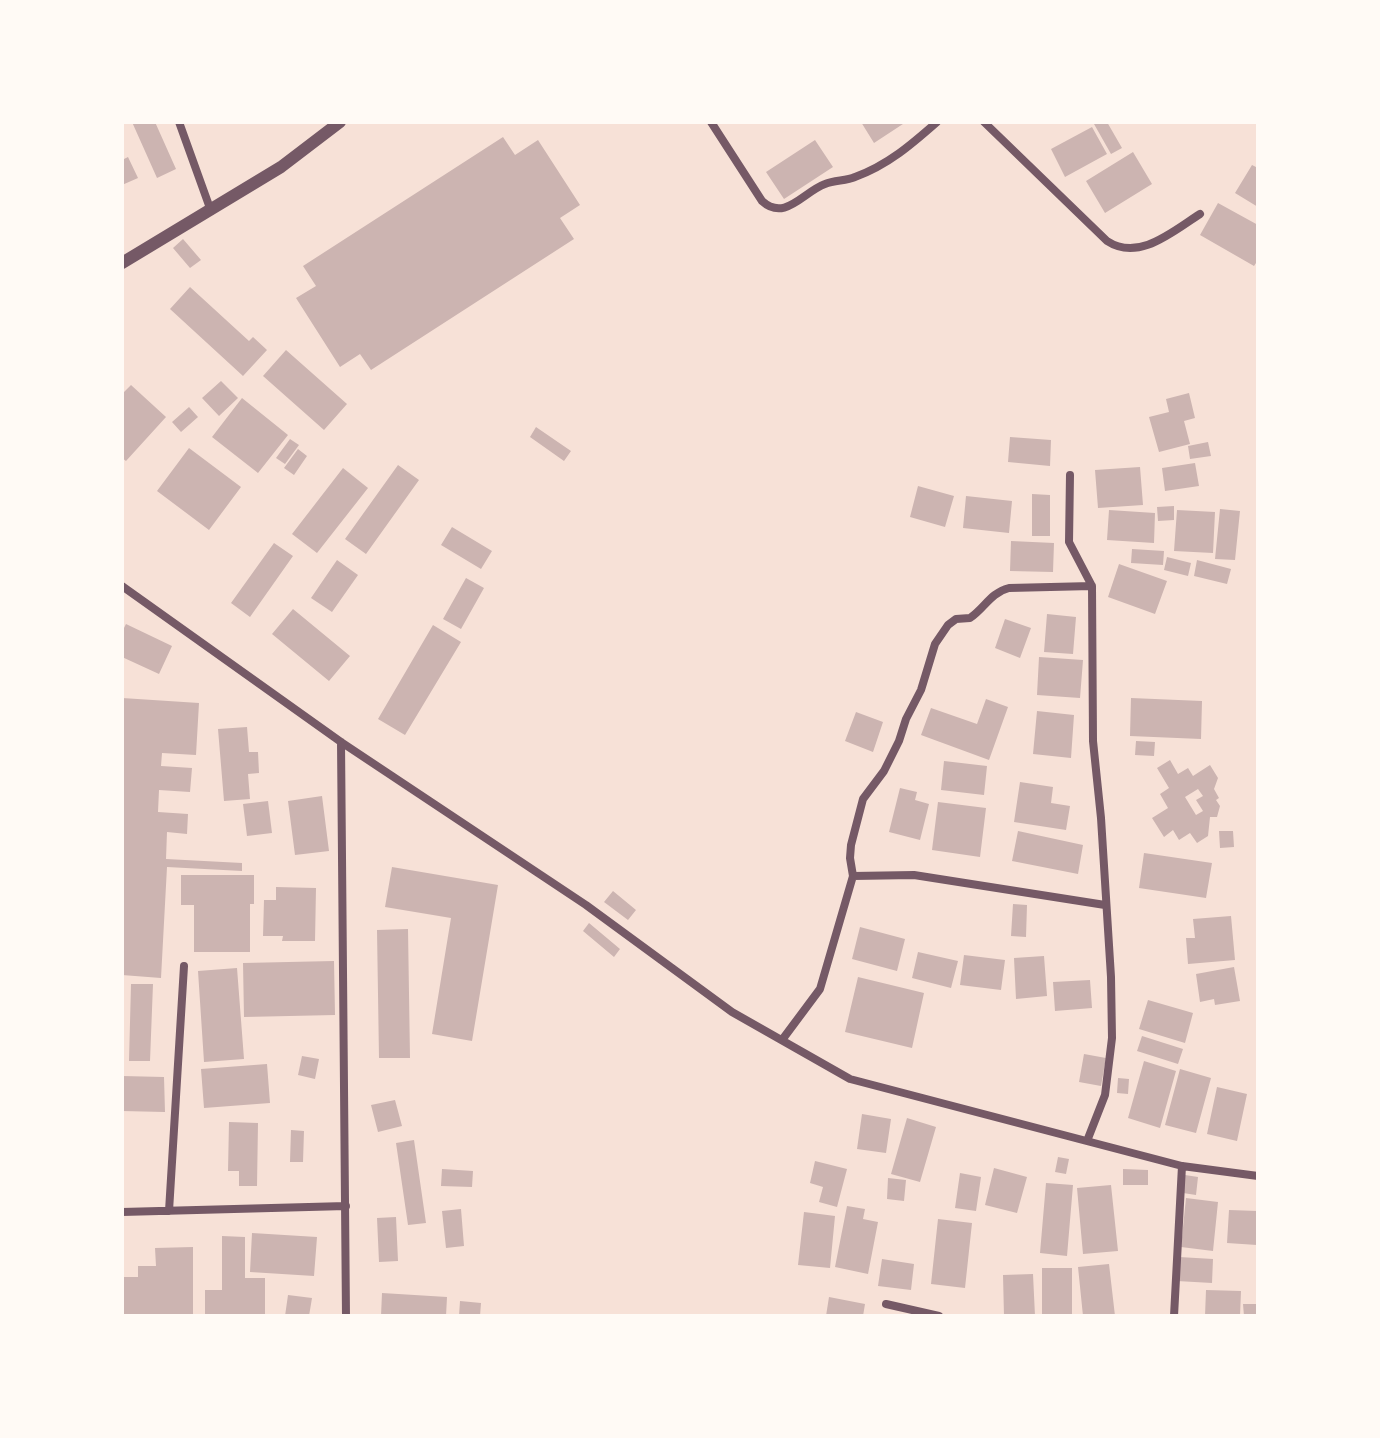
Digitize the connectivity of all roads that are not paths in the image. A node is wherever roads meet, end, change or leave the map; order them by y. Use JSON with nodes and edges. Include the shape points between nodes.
{"nodes":[{"id":1,"x":179,"y":122,"type":"edge"},
{"id":2,"x":340,"y":122,"type":"edge"},
{"id":3,"x":711,"y":122,"type":"edge"},
{"id":4,"x":937,"y":122,"type":"edge"},
{"id":5,"x":984,"y":122,"type":"edge"},
{"id":6,"x":211,"y":211,"type":"junction"},
{"id":7,"x":1200,"y":214,"type":"dead end"},
{"id":8,"x":122,"y":263,"type":"edge"},
{"id":9,"x":1070,"y":475,"type":"dead end"},
{"id":10,"x":122,"y":586,"type":"edge"},
{"id":11,"x":1092,"y":586,"type":"junction"},
{"id":12,"x":341,"y":742,"type":"junction"},
{"id":13,"x":853,"y":876,"type":"junction"},
{"id":14,"x":1105,"y":905,"type":"junction"},
{"id":15,"x":184,"y":966,"type":"dead end"},
{"id":16,"x":782,"y":1040,"type":"junction"},
{"id":17,"x":1087,"y":1141,"type":"junction"},
{"id":18,"x":1182,"y":1166,"type":"junction"},
{"id":19,"x":1258,"y":1176,"type":"edge"},
{"id":20,"x":346,"y":1206,"type":"junction"},
{"id":21,"x":169,"y":1211,"type":"junction"},
{"id":22,"x":122,"y":1212,"type":"edge"},
{"id":23,"x":886,"y":1304,"type":"dead end"},
{"id":24,"x":346,"y":1316,"type":"edge"},
{"id":25,"x":939,"y":1316,"type":"edge"},
{"id":26,"x":1174,"y":1316,"type":"edge"}],
"edges":[{"from":1,"to":6,"type":"street"},
{"from":2,"to":6,"type":"street"},
{"from":3,"to":4,"type":"street","via":[[762,201],[780,210],[827,183],[881,167]]},
{"from":5,"to":7,"type":"street","via":[[1117,248],[1153,244]]},
{"from":6,"to":8,"type":"street"},
{"from":9,"to":11,"type":"street","via":[[1069,542]]},
{"from":10,"to":12,"type":"street"},
{"from":11,"to":13,"type":"street","via":[[1009,588],[998,591],[970,618],[948,625],[935,644],[899,741],[863,799],[851,845]]},
{"from":11,"to":14,"type":"street","via":[[1093,741]]},
{"from":12,"to":16,"type":"street","via":[[586,905],[732,1012]]},
{"from":12,"to":20,"type":"street"},
{"from":13,"to":14,"type":"street","via":[[914,875]]},
{"from":13,"to":16,"type":"street","via":[[820,989]]},
{"from":14,"to":17,"type":"street","via":[[1112,1038],[1105,1095]]},
{"from":15,"to":21,"type":"street"},
{"from":16,"to":17,"type":"street","via":[[850,1079]]},
{"from":17,"to":18,"type":"street"},
{"from":18,"to":19,"type":"street"},
{"from":18,"to":26,"type":"street"},
{"from":20,"to":21,"type":"street"},
{"from":20,"to":24,"type":"street"},
{"from":21,"to":22,"type":"street"},
{"from":23,"to":25,"type":"street"}]}
